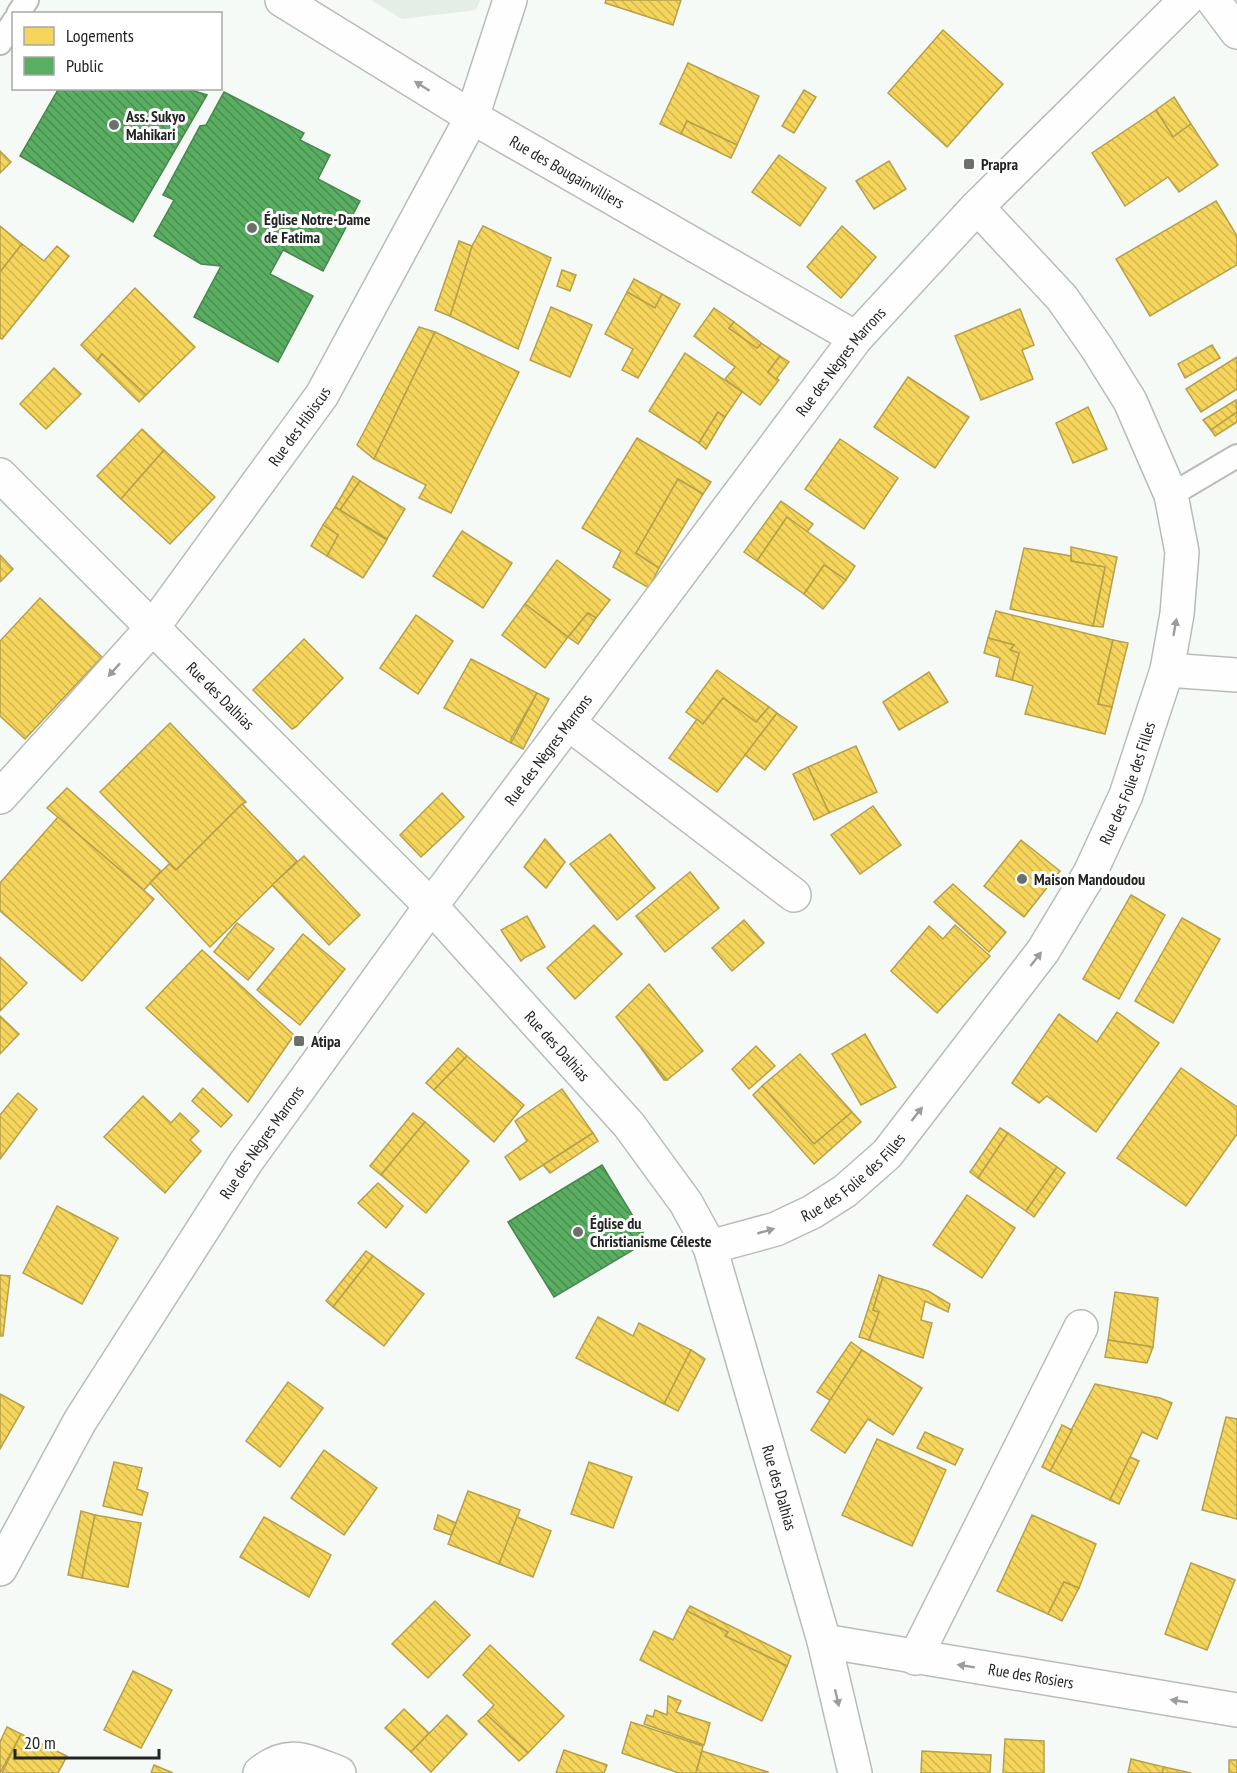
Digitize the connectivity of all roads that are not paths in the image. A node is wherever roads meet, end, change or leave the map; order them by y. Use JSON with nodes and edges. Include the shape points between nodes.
{"nodes":[{"id":1,"x":282,"y":0,"type":"edge"},
{"id":2,"x":510,"y":0,"type":"edge"},
{"id":3,"x":1186,"y":0,"type":"edge"},
{"id":4,"x":12,"y":24,"type":"edge"},
{"id":5,"x":0,"y":43,"type":"edge"},
{"id":6,"x":472,"y":117,"type":"junction"},
{"id":7,"x":977,"y":207,"type":"junction"},
{"id":8,"x":856,"y":338,"type":"junction"},
{"id":9,"x":1237,"y":456,"type":"edge"},
{"id":10,"x":0,"y":475,"type":"edge"},
{"id":11,"x":1171,"y":495,"type":"junction"},
{"id":12,"x":153,"y":627,"type":"junction"},
{"id":13,"x":1167,"y":670,"type":"junction"},
{"id":14,"x":1237,"y":675,"type":"edge"},
{"id":15,"x":568,"y":723,"type":"junction"},
{"id":16,"x":0,"y":797,"type":"edge"},
{"id":17,"x":794,"y":895,"type":"dead end"},
{"id":18,"x":431,"y":906,"type":"junction"},
{"id":19,"x":710,"y":1247,"type":"junction"},
{"id":20,"x":1081,"y":1327,"type":"dead end"},
{"id":21,"x":0,"y":1569,"type":"edge"},
{"id":22,"x":824,"y":1641,"type":"junction"},
{"id":23,"x":915,"y":1658,"type":"junction"},
{"id":24,"x":1237,"y":1710,"type":"edge"},
{"id":25,"x":260,"y":1773,"type":"edge"},
{"id":26,"x":339,"y":1773,"type":"edge"},
{"id":27,"x":855,"y":1773,"type":"edge"}],
"edges":[{"from":6,"to":1,"type":"street","name":"Rue des Bougainvilliers","one_way":true},
{"from":2,"to":6,"type":"street","name":"Rue des Hibiscus"},
{"from":3,"to":7,"type":"street","name":"Rue des Nègres Marrons"},
{"from":4,"to":5,"type":"lane"},
{"from":6,"to":8,"type":"street","name":"Rue des Bougainvilliers"},
{"from":6,"to":12,"type":"street","name":"Rue des Hibiscus","via":[[322,395]]},
{"from":7,"to":8,"type":"street","name":"Rue des Nègres Marrons"},
{"from":7,"to":11,"type":"street","name":"Rue des Folie des Filles","via":[[1062,298],[1097,348],[1130,401]]},
{"from":8,"to":15,"type":"street","name":"Rue des Nègres Marrons"},
{"from":9,"to":11,"type":"lane"},
{"from":10,"to":12,"type":"street","name":"Rue des Dalhias"},
{"from":13,"to":11,"type":"street","name":"Rue des Folie des Filles","one_way":true,"via":[[1182,552]]},
{"from":12,"to":16,"type":"street","name":"Rue des Hibiscus","one_way":true},
{"from":12,"to":18,"type":"street","name":"Rue des Dalhias"},
{"from":13,"to":14,"type":"street"},
{"from":19,"to":13,"type":"street","name":"Rue des Folie des Filles","one_way":true,"via":[[776,1229],[812,1212],[845,1191],[887,1154],[1043,951],[1090,873],[1126,795]]},
{"from":15,"to":17,"type":"street"},
{"from":15,"to":18,"type":"street","name":"Rue des Nègres Marrons"},
{"from":18,"to":19,"type":"street","name":"Rue des Dalhias","via":[[629,1125],[686,1203]]},
{"from":18,"to":21,"type":"street","name":"Rue des Nègres Marrons","via":[[246,1162],[80,1421]]},
{"from":19,"to":22,"type":"street","name":"Rue des Dalhias"},
{"from":20,"to":23,"type":"street"},
{"from":22,"to":23,"type":"street","name":"Rue des Rosiers"},
{"from":22,"to":27,"type":"street","name":"Rue des Dalhias","one_way":true},
{"from":24,"to":23,"type":"street","name":"Rue des Rosiers","one_way":true},
{"from":25,"to":26,"type":"street","via":[[279,1760],[295,1758]]}]}
